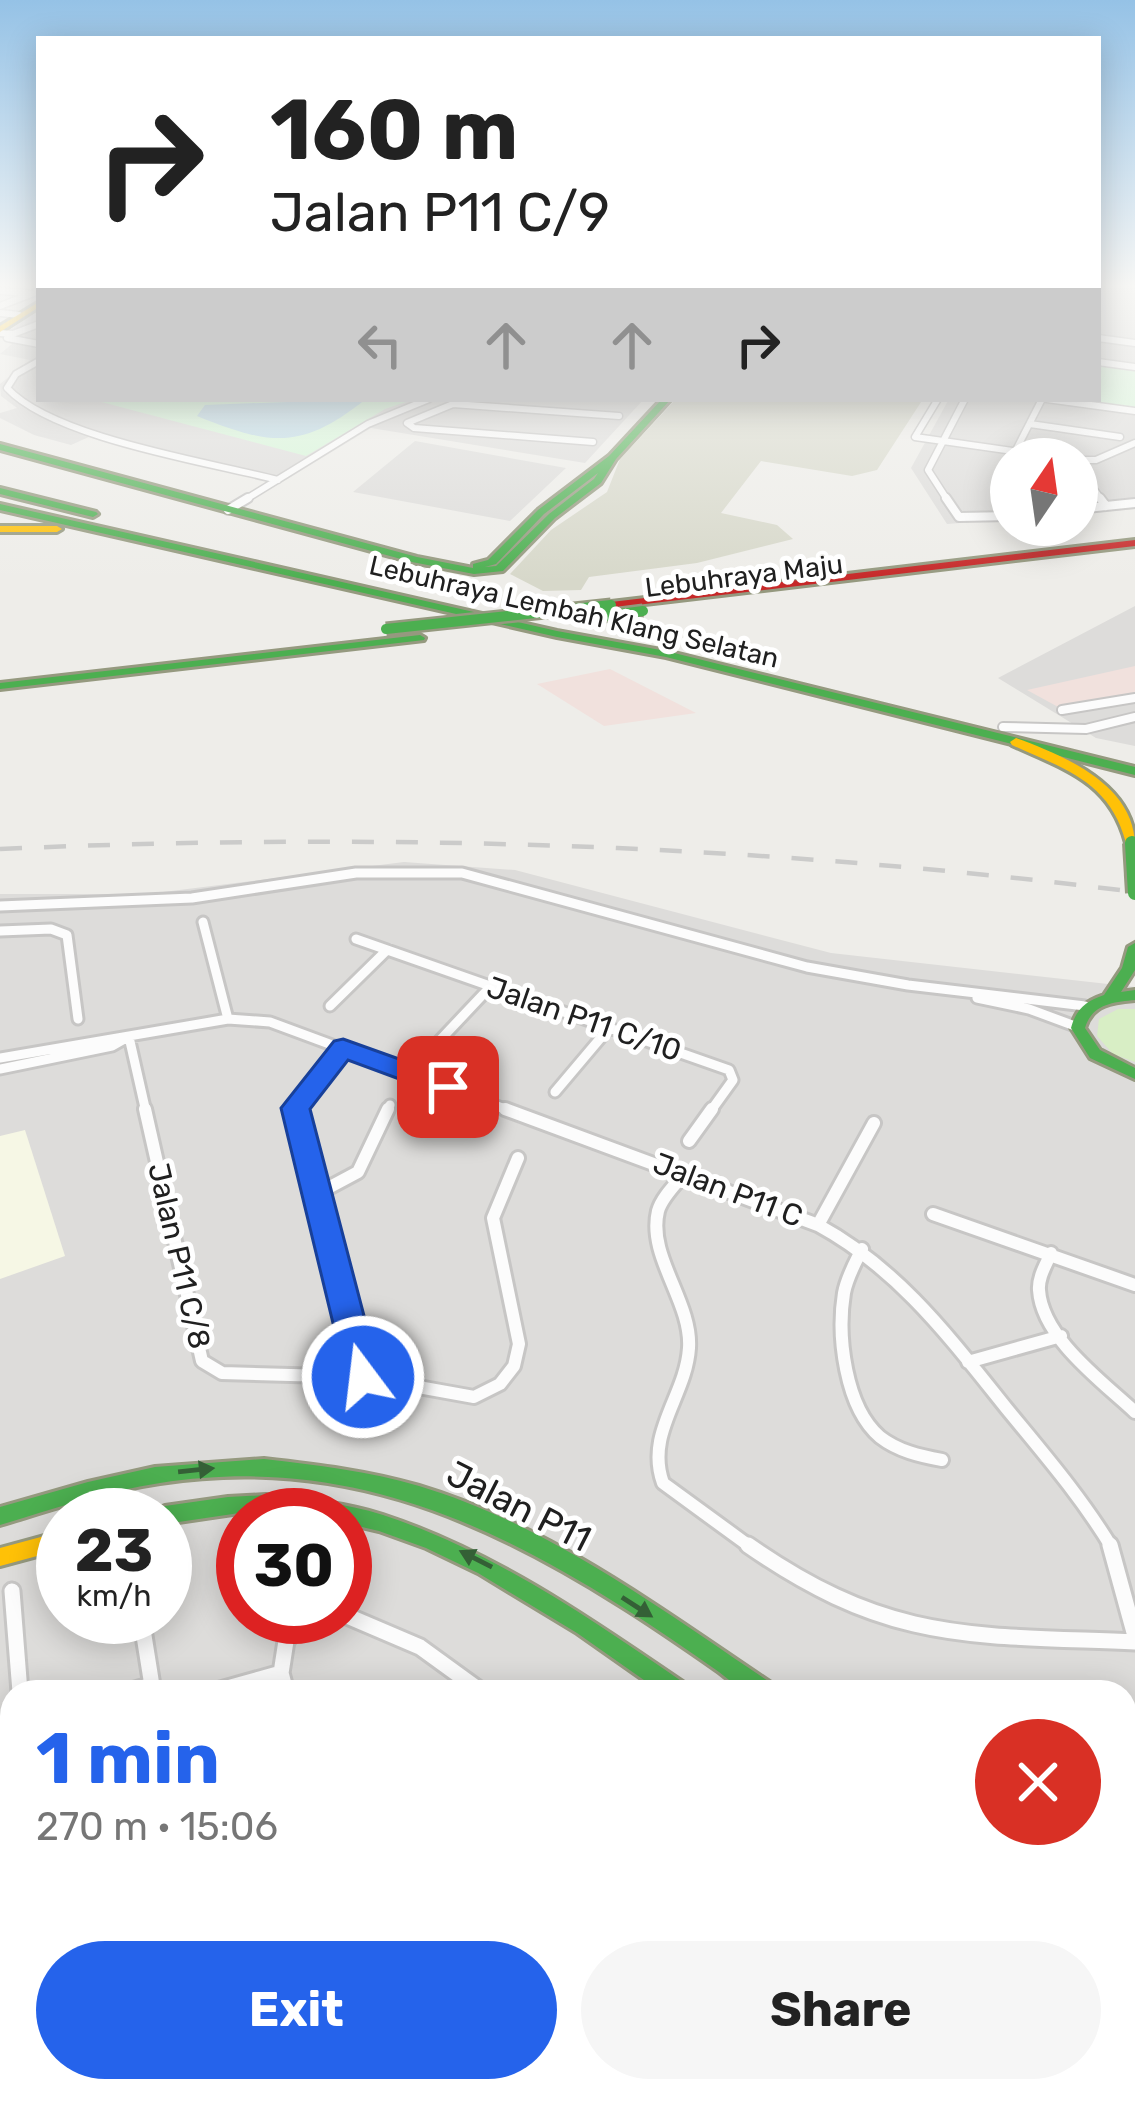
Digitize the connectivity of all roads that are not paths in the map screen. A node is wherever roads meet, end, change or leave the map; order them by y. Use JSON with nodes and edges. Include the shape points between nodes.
{"nodes":[{"id":1,"x":8,"y":386,"type":"edge"},
{"id":2,"x":421,"y":402,"type":"edge"},
{"id":3,"x":611,"y":402,"type":"edge"},
{"id":4,"x":664,"y":402,"type":"edge"},
{"id":5,"x":936,"y":402,"type":"edge"},
{"id":6,"x":963,"y":402,"type":"edge"},
{"id":7,"x":1043,"y":402,"type":"edge"},
{"id":8,"x":1068,"y":402,"type":"edge"},
{"id":9,"x":1135,"y":411,"type":"edge"},
{"id":10,"x":605,"y":415,"type":"junction"},
{"id":11,"x":619,"y":416,"type":"dead end"},
{"id":12,"x":1030,"y":424,"type":"junction"},
{"id":13,"x":1120,"y":437,"type":"dead end"},
{"id":14,"x":1022,"y":438,"type":"edge"},
{"id":15,"x":941,"y":441,"type":"junction"},
{"id":16,"x":593,"y":442,"type":"dead end"},
{"id":17,"x":1135,"y":443,"type":"edge"},
{"id":18,"x":0,"y":448,"type":"edge"},
{"id":19,"x":1122,"y":449,"type":"junction"},
{"id":20,"x":990,"y":451,"type":"edge"},
{"id":21,"x":1135,"y":454,"type":"edge"},
{"id":22,"x":612,"y":458,"type":"junction"},
{"id":23,"x":1098,"y":459,"type":"edge"},
{"id":24,"x":278,"y":479,"type":"junction"},
{"id":25,"x":578,"y":491,"type":"junction"},
{"id":26,"x":1098,"y":494,"type":"edge"},
{"id":27,"x":0,"y":498,"type":"edge"},
{"id":28,"x":1135,"y":503,"type":"edge"},
{"id":29,"x":1106,"y":506,"type":"junction"},
{"id":30,"x":1098,"y":507,"type":"edge"},
{"id":31,"x":228,"y":510,"type":"junction"},
{"id":32,"x":990,"y":518,"type":"edge"},
{"id":33,"x":0,"y":529,"type":"edge"},
{"id":34,"x":537,"y":531,"type":"junction"},
{"id":35,"x":518,"y":534,"type":"junction"},
{"id":36,"x":1135,"y":543,"type":"edge"},
{"id":37,"x":170,"y":544,"type":"junction"},
{"id":38,"x":1135,"y":555,"type":"edge"},
{"id":39,"x":458,"y":567,"type":"junction"},
{"id":40,"x":0,"y":673,"type":"edge"},
{"id":41,"x":0,"y":686,"type":"edge"},
{"id":42,"x":1135,"y":698,"type":"edge"},
{"id":43,"x":1062,"y":710,"type":"dead end"},
{"id":44,"x":1135,"y":717,"type":"edge"},
{"id":45,"x":1003,"y":727,"type":"junction"},
{"id":46,"x":1016,"y":742,"type":"junction"},
{"id":47,"x":1135,"y":759,"type":"edge"},
{"id":48,"x":1135,"y":771,"type":"edge"},
{"id":49,"x":1132,"y":843,"type":"edge"},
{"id":50,"x":1135,"y":893,"type":"edge"},
{"id":51,"x":0,"y":905,"type":"edge"},
{"id":52,"x":203,"y":922,"type":"dead end"},
{"id":53,"x":0,"y":931,"type":"edge"},
{"id":54,"x":356,"y":939,"type":"dead end"},
{"id":55,"x":1135,"y":947,"type":"edge"},
{"id":56,"x":387,"y":950,"type":"junction"},
{"id":57,"x":491,"y":986,"type":"junction"},
{"id":58,"x":932,"y":988,"type":"junction"},
{"id":59,"x":1135,"y":995,"type":"edge"},
{"id":60,"x":1111,"y":996,"type":"junction"},
{"id":61,"x":330,"y":1006,"type":"dead end"},
{"id":62,"x":1085,"y":1006,"type":"junction"},
{"id":63,"x":78,"y":1018,"type":"dead end"},
{"id":64,"x":228,"y":1019,"type":"junction"},
{"id":65,"x":1076,"y":1026,"type":"junction"},
{"id":66,"x":609,"y":1028,"type":"junction"},
{"id":67,"x":129,"y":1036,"type":"junction"},
{"id":68,"x":343,"y":1048,"type":"junction"},
{"id":69,"x":0,"y":1058,"type":"edge"},
{"id":70,"x":0,"y":1069,"type":"edge"},
{"id":71,"x":409,"y":1073,"type":"junction"},
{"id":72,"x":1135,"y":1075,"type":"edge"},
{"id":73,"x":555,"y":1092,"type":"dead end"},
{"id":74,"x":390,"y":1105,"type":"dead end"},
{"id":75,"x":874,"y":1124,"type":"dead end"},
{"id":76,"x":689,"y":1141,"type":"dead end"},
{"id":77,"x":518,"y":1158,"type":"dead end"},
{"id":78,"x":685,"y":1173,"type":"junction"},
{"id":79,"x":315,"y":1195,"type":"junction"},
{"id":80,"x":933,"y":1214,"type":"dead end"},
{"id":81,"x":818,"y":1225,"type":"junction"},
{"id":82,"x":862,"y":1249,"type":"junction"},
{"id":83,"x":1051,"y":1253,"type":"junction"},
{"id":84,"x":1135,"y":1285,"type":"edge"},
{"id":85,"x":1061,"y":1336,"type":"junction"},
{"id":86,"x":968,"y":1362,"type":"junction"},
{"id":87,"x":363,"y":1377,"type":"junction"},
{"id":88,"x":1135,"y":1412,"type":"edge"},
{"id":89,"x":942,"y":1460,"type":"dead end"},
{"id":90,"x":119,"y":1484,"type":"junction"},
{"id":91,"x":119,"y":1488,"type":"edge"},
{"id":92,"x":192,"y":1511,"type":"edge"},
{"id":93,"x":0,"y":1516,"type":"edge"},
{"id":94,"x":36,"y":1547,"type":"edge"},
{"id":95,"x":0,"y":1557,"type":"edge"},
{"id":96,"x":12,"y":1591,"type":"dead end"},
{"id":97,"x":372,"y":1627,"type":"edge"},
{"id":98,"x":1135,"y":1639,"type":"edge"},
{"id":99,"x":145,"y":1644,"type":"edge"},
{"id":100,"x":285,"y":1644,"type":"edge"},
{"id":101,"x":8,"y":1650,"type":"edge"},
{"id":102,"x":280,"y":1673,"type":"junction"},
{"id":103,"x":17,"y":1680,"type":"edge"},
{"id":104,"x":151,"y":1680,"type":"edge"},
{"id":105,"x":255,"y":1680,"type":"edge"},
{"id":106,"x":282,"y":1680,"type":"edge"},
{"id":107,"x":465,"y":1680,"type":"edge"},
{"id":108,"x":661,"y":1680,"type":"edge"},
{"id":109,"x":748,"y":1680,"type":"edge"}],
"edges":[{"from":1,"to":24,"type":"street","via":[[44,416]]},
{"from":2,"to":24,"type":"street"},
{"from":3,"to":10,"type":"street"},
{"from":4,"to":22,"type":"main road"},
{"from":5,"to":15,"type":"street","via":[[915,437]]},
{"from":6,"to":15,"type":"street"},
{"from":7,"to":12,"type":"street"},
{"from":8,"to":9,"type":"street"},
{"from":10,"to":11,"type":"street"},
{"from":10,"to":16,"type":"street","via":[[453,404],[407,425]]},
{"from":12,"to":13,"type":"street"},
{"from":12,"to":14,"type":"street"},
{"from":15,"to":20,"type":"street"},
{"from":15,"to":32,"type":"street","via":[[928,470],[956,515]]},
{"from":17,"to":19,"type":"street"},
{"from":18,"to":31,"type":"main road"},
{"from":19,"to":21,"type":"street"},
{"from":19,"to":23,"type":"street"},
{"from":22,"to":25,"type":"main road"},
{"from":22,"to":25,"type":"main road"},
{"from":24,"to":31,"type":"street"},
{"from":25,"to":34,"type":"main road"},
{"from":25,"to":35,"type":"main road"},
{"from":26,"to":29,"type":"street"},
{"from":27,"to":37,"type":"main road","name":"Lebuhraya Lembah Klang Selatan"},
{"from":27,"to":45,"type":"main road","name":"Lebuhraya Lembah Klang Selatan"},
{"from":28,"to":29,"type":"street"},
{"from":29,"to":30,"type":"street"},
{"from":31,"to":39,"type":"main road"},
{"from":33,"to":37,"type":"main road"},
{"from":34,"to":35,"type":"main road"},
{"from":34,"to":39,"type":"main road","via":[[500,569]]},
{"from":35,"to":39,"type":"main road","via":[[492,562]]},
{"from":36,"to":40,"type":"main road","name":"Lebuhraya Maju","bridge":true},
{"from":37,"to":46,"type":"main road","name":"Lebuhraya Lembah Klang Selatan"},
{"from":38,"to":41,"type":"main road","name":"Lebuhraya Maju","bridge":true},
{"from":42,"to":43,"type":"street"},
{"from":44,"to":45,"type":"street","via":[[1086,729]]},
{"from":45,"to":47,"type":"main road","name":"Lebuhraya Lembah Klang Selatan"},
{"from":46,"to":48,"type":"main road","name":"Lebuhraya Lembah Klang Selatan"},
{"from":46,"to":49,"type":"main road","via":[[1106,790],[1127,815]]},
{"from":49,"to":50,"type":"main road","bridge":true},
{"from":51,"to":58,"type":"street","via":[[192,898],[356,873],[462,873],[807,967]]},
{"from":52,"to":64,"type":"street"},
{"from":53,"to":63,"type":"street","via":[[67,935]]},
{"from":54,"to":56,"type":"street","name":"Jalan P11 C/10"},
{"from":55,"to":60,"type":"main road"},
{"from":56,"to":57,"type":"street","name":"Jalan P11 C/10"},
{"from":56,"to":61,"type":"street"},
{"from":57,"to":66,"type":"street","name":"Jalan P11 C/10"},
{"from":57,"to":71,"type":"street"},
{"from":58,"to":62,"type":"street"},
{"from":58,"to":65,"type":"street"},
{"from":59,"to":60,"type":"main road"},
{"from":60,"to":62,"type":"main road"},
{"from":62,"to":65,"type":"main road"},
{"from":64,"to":67,"type":"street","name":"Jalan P11 C"},
{"from":64,"to":68,"type":"street","name":"Jalan P11 C","via":[[270,1022]]},
{"from":65,"to":72,"type":"main road","via":[[1099,1060]]},
{"from":66,"to":73,"type":"street"},
{"from":66,"to":76,"type":"street","name":"Jalan P11 C/10","via":[[730,1070],[734,1080]]},
{"from":67,"to":69,"type":"street","name":"Jalan P11 C"},
{"from":67,"to":70,"type":"street","name":"Jalan P11 C"},
{"from":67,"to":87,"type":"street","name":"Jalan P11 C/8","via":[[202,1361],[221,1373]]},
{"from":68,"to":71,"type":"street","name":"Jalan P11 C"},
{"from":68,"to":79,"type":"street","via":[[296,1108]]},
{"from":71,"to":78,"type":"street","name":"Jalan P11 C"},
{"from":74,"to":79,"type":"street","via":[[362,1173]]},
{"from":75,"to":81,"type":"street"},
{"from":77,"to":87,"type":"street","name":"Jalan P11 C/8","via":[[492,1214],[497,1267],[521,1329],[503,1382],[474,1397]]},
{"from":78,"to":81,"type":"street","name":"Jalan P11 C"},
{"from":78,"to":98,"type":"street","via":[[658,1214],[689,1346],[683,1384],[655,1450],[663,1483],[839,1601],[879,1618],[933,1630]]},
{"from":79,"to":87,"type":"street"},
{"from":80,"to":83,"type":"street"},
{"from":81,"to":82,"type":"street","name":"Jalan P11 C"},
{"from":82,"to":86,"type":"street","name":"Jalan P11 C","via":[[919,1300]]},
{"from":82,"to":89,"type":"street","via":[[843,1302],[853,1391],[890,1444]]},
{"from":83,"to":84,"type":"street"},
{"from":83,"to":85,"type":"street","via":[[1039,1292]]},
{"from":85,"to":86,"type":"street"},
{"from":85,"to":88,"type":"street"},
{"from":86,"to":98,"type":"street","name":"Jalan P11 C","via":[[1118,1556]]},
{"from":90,"to":91,"type":"street"},
{"from":90,"to":93,"type":"main road","name":"Jalan P11"},
{"from":90,"to":109,"type":"main road","name":"Jalan P11","one_way":true,"via":[[237,1466],[419,1488],[536,1542]]},
{"from":108,"to":92,"type":"main road","name":"Jalan P11","one_way":true,"via":[[497,1570],[423,1535],[301,1505]]},
{"from":94,"to":95,"type":"main road"},
{"from":96,"to":101,"type":"street"},
{"from":97,"to":107,"type":"street","via":[[420,1647]]},
{"from":99,"to":104,"type":"street"},
{"from":100,"to":102,"type":"street"},
{"from":101,"to":103,"type":"street"},
{"from":102,"to":105,"type":"street"},
{"from":102,"to":106,"type":"street"}]}
